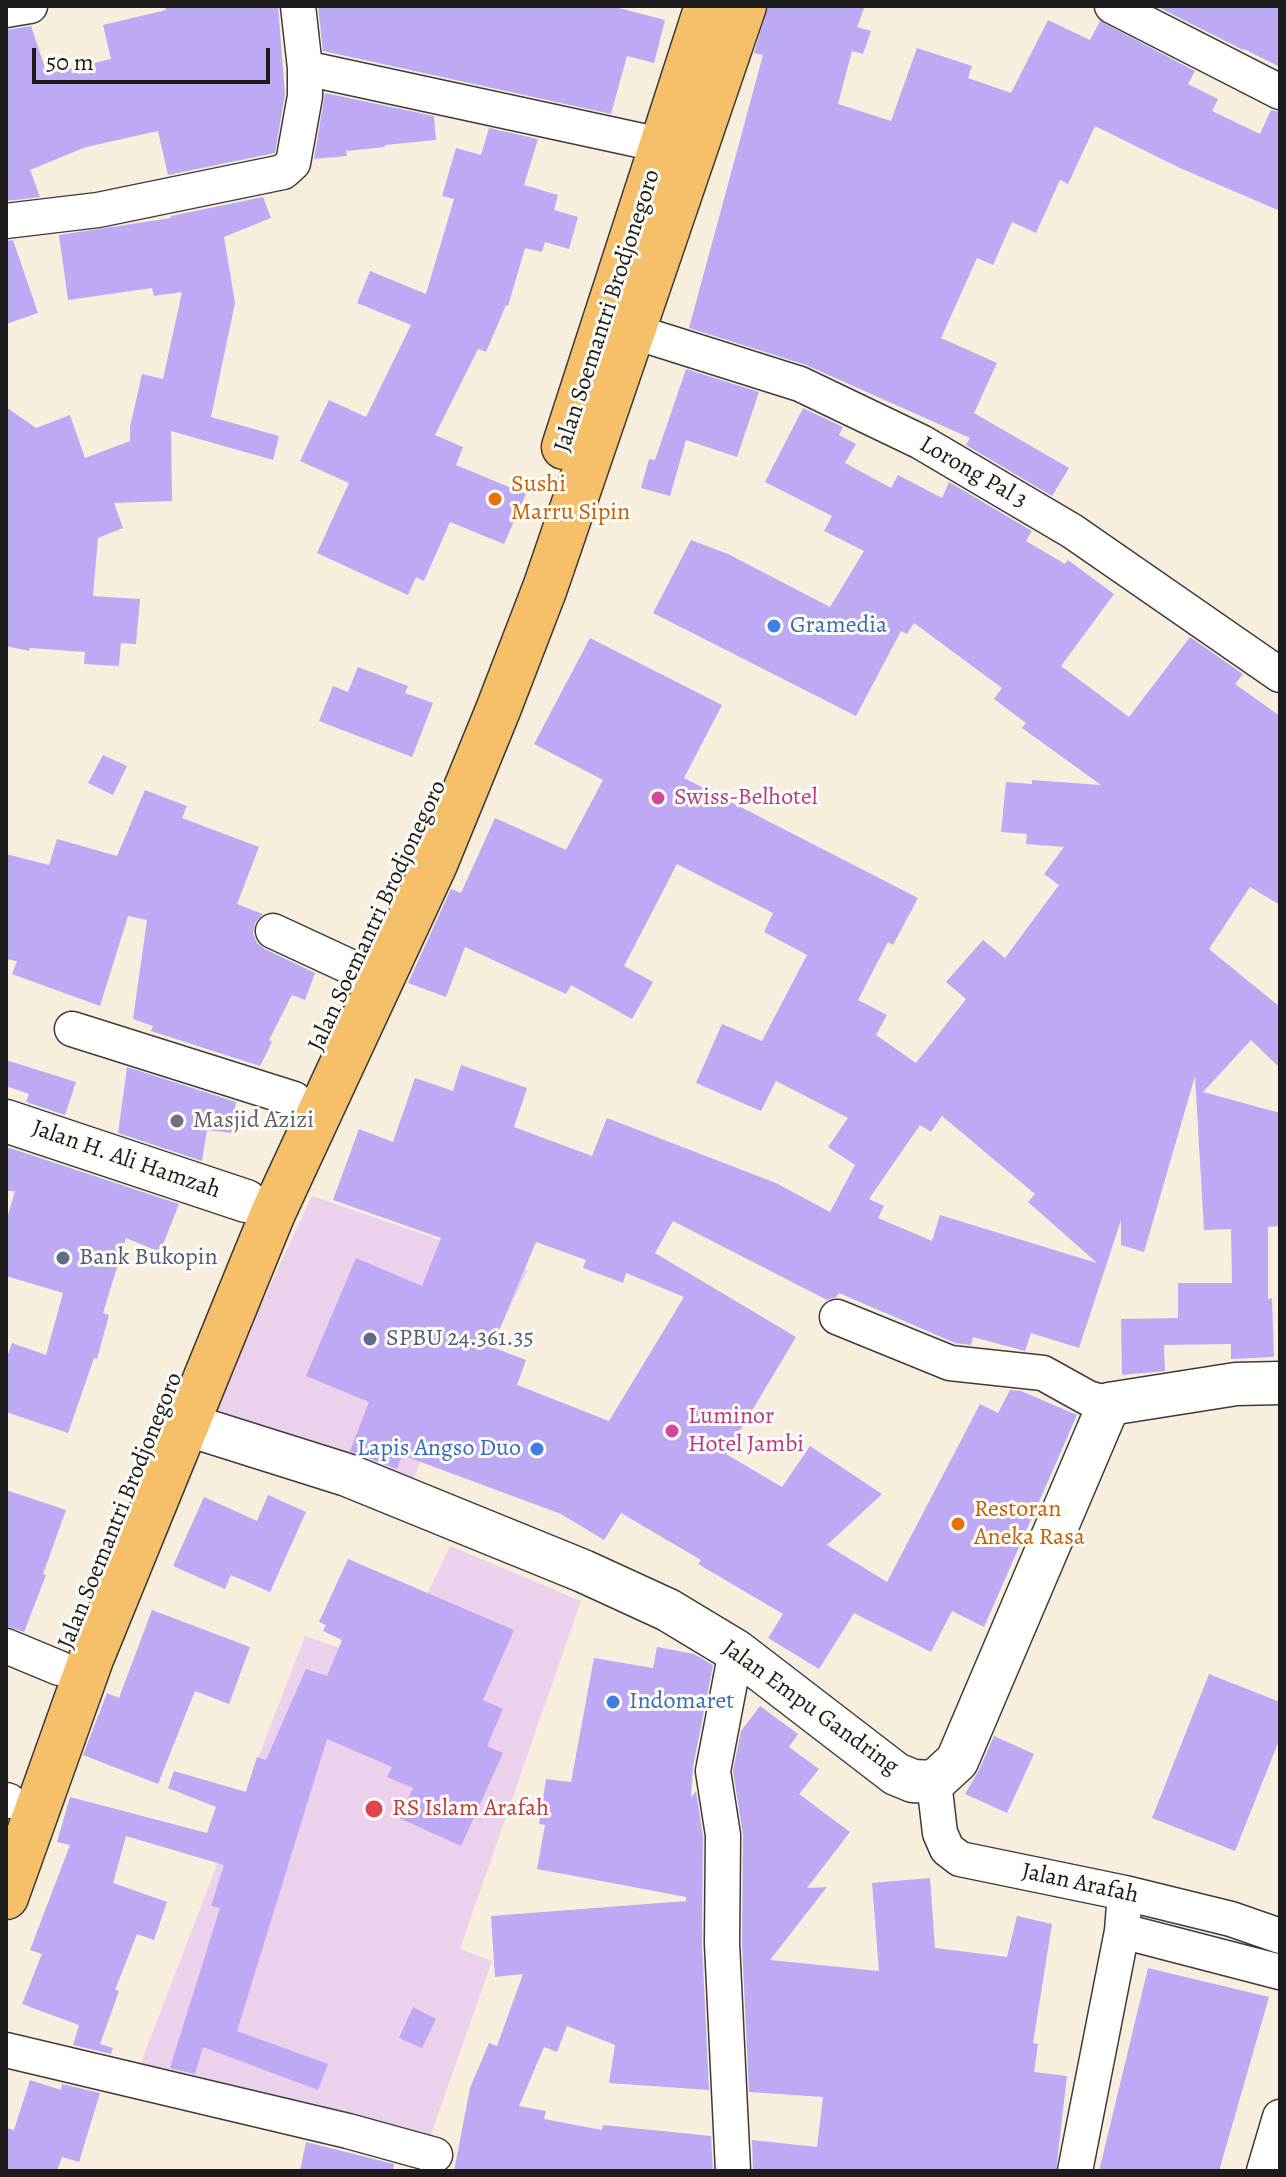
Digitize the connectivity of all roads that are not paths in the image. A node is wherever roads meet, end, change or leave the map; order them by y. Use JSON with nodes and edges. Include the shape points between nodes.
{"nodes":[{"id":1,"x":30,"y":6,"type":"edge"},
{"id":2,"x":298,"y":6,"type":"edge"},
{"id":3,"x":707,"y":6,"type":"edge"},
{"id":4,"x":744,"y":6,"type":"edge"},
{"id":5,"x":1112,"y":6,"type":"edge"},
{"id":6,"x":6,"y":10,"type":"edge"},
{"id":7,"x":305,"y":68,"type":"junction"},
{"id":8,"x":700,"y":82,"type":"junction"},
{"id":9,"x":1280,"y":92,"type":"edge"},
{"id":10,"x":677,"y":150,"type":"junction"},
{"id":11,"x":6,"y":221,"type":"edge"},
{"id":12,"x":635,"y":332,"type":"junction"},
{"id":13,"x":1280,"y":675,"type":"edge"},
{"id":14,"x":273,"y":931,"type":"dead end"},
{"id":15,"x":355,"y":969,"type":"junction"},
{"id":16,"x":72,"y":1029,"type":"dead end"},
{"id":17,"x":294,"y":1099,"type":"junction"},
{"id":18,"x":6,"y":1121,"type":"edge"},
{"id":19,"x":259,"y":1207,"type":"junction"},
{"id":20,"x":837,"y":1317,"type":"dead end"},
{"id":21,"x":1280,"y":1383,"type":"edge"},
{"id":22,"x":1109,"y":1404,"type":"junction"},
{"id":23,"x":173,"y":1418,"type":"junction"},
{"id":24,"x":6,"y":1646,"type":"edge"},
{"id":25,"x":736,"y":1651,"type":"junction"},
{"id":26,"x":59,"y":1668,"type":"junction"},
{"id":27,"x":934,"y":1782,"type":"junction"},
{"id":28,"x":7,"y":1804,"type":"edge"},
{"id":29,"x":1125,"y":1893,"type":"junction"},
{"id":30,"x":6,"y":1897,"type":"edge"},
{"id":31,"x":1122,"y":1931,"type":"junction"},
{"id":32,"x":1280,"y":1936,"type":"edge"},
{"id":33,"x":1280,"y":1972,"type":"edge"},
{"id":34,"x":6,"y":2050,"type":"edge"},
{"id":35,"x":1280,"y":2117,"type":"edge"},
{"id":36,"x":435,"y":2155,"type":"dead end"},
{"id":37,"x":733,"y":2171,"type":"edge"},
{"id":38,"x":1075,"y":2171,"type":"edge"},
{"id":39,"x":1264,"y":2171,"type":"edge"}],
"edges":[{"from":1,"to":6,"type":"street"},
{"from":2,"to":7,"type":"street"},
{"from":3,"to":8,"type":"main road","name":"Jalan Soemantri Brodjonegoro"},
{"from":4,"to":8,"type":"main road","name":"Jalan Soemantri Brodjonegoro"},
{"from":5,"to":9,"type":"street"},
{"from":7,"to":10,"type":"street"},
{"from":7,"to":11,"type":"street","via":[[293,163],[283,172],[98,210]]},
{"from":8,"to":10,"type":"main road","name":"Jalan Soemantri Brodjonegoro"},
{"from":10,"to":12,"type":"main road"},
{"from":10,"to":15,"type":"main road","name":"Jalan Soemantri Brodjonegoro","via":[[478,699]]},
{"from":12,"to":13,"type":"street","name":"Lorong Pal 3","via":[[800,384],[921,442],[1072,531]]},
{"from":12,"to":19,"type":"main road","via":[[545,588],[435,864]]},
{"from":14,"to":15,"type":"street"},
{"from":15,"to":17,"type":"main road","name":"Jalan Soemantri Brodjonegoro"},
{"from":16,"to":17,"type":"street"},
{"from":17,"to":19,"type":"main road","name":"Jalan Soemantri Brodjonegoro"},
{"from":18,"to":19,"type":"street","name":"Jalan H. Ali Hamzah"},
{"from":19,"to":23,"type":"main road","name":"Jalan Soemantri Brodjonegoro"},
{"from":20,"to":22,"type":"street","via":[[950,1363],[1043,1373]]},
{"from":21,"to":22,"type":"street","via":[[1236,1384]]},
{"from":22,"to":27,"type":"street","via":[[957,1761]]},
{"from":23,"to":25,"type":"street","name":"Jalan Empu Gandring","via":[[347,1475],[583,1571],[668,1610]]},
{"from":23,"to":26,"type":"main road","name":"Jalan Soemantri Brodjonegoro"},
{"from":23,"to":30,"type":"main road","name":"Jalan Soemantri Brodjonegoro"},
{"from":24,"to":26,"type":"street"},
{"from":25,"to":27,"type":"street","name":"Jalan Empu Gandring","via":[[896,1774]]},
{"from":25,"to":37,"type":"street","via":[[713,1771],[723,1835],[722,1943]]},
{"from":26,"to":28,"type":"main road","name":"Jalan Soemantri Brodjonegoro"},
{"from":27,"to":29,"type":"street","name":"Jalan Arafah","via":[[940,1833],[947,1849],[960,1859]]},
{"from":29,"to":31,"type":"street"},
{"from":29,"to":32,"type":"street","name":"Jalan Arafah"},
{"from":31,"to":33,"type":"street"},
{"from":31,"to":38,"type":"street"},
{"from":34,"to":36,"type":"street"},
{"from":35,"to":39,"type":"street"}]}
